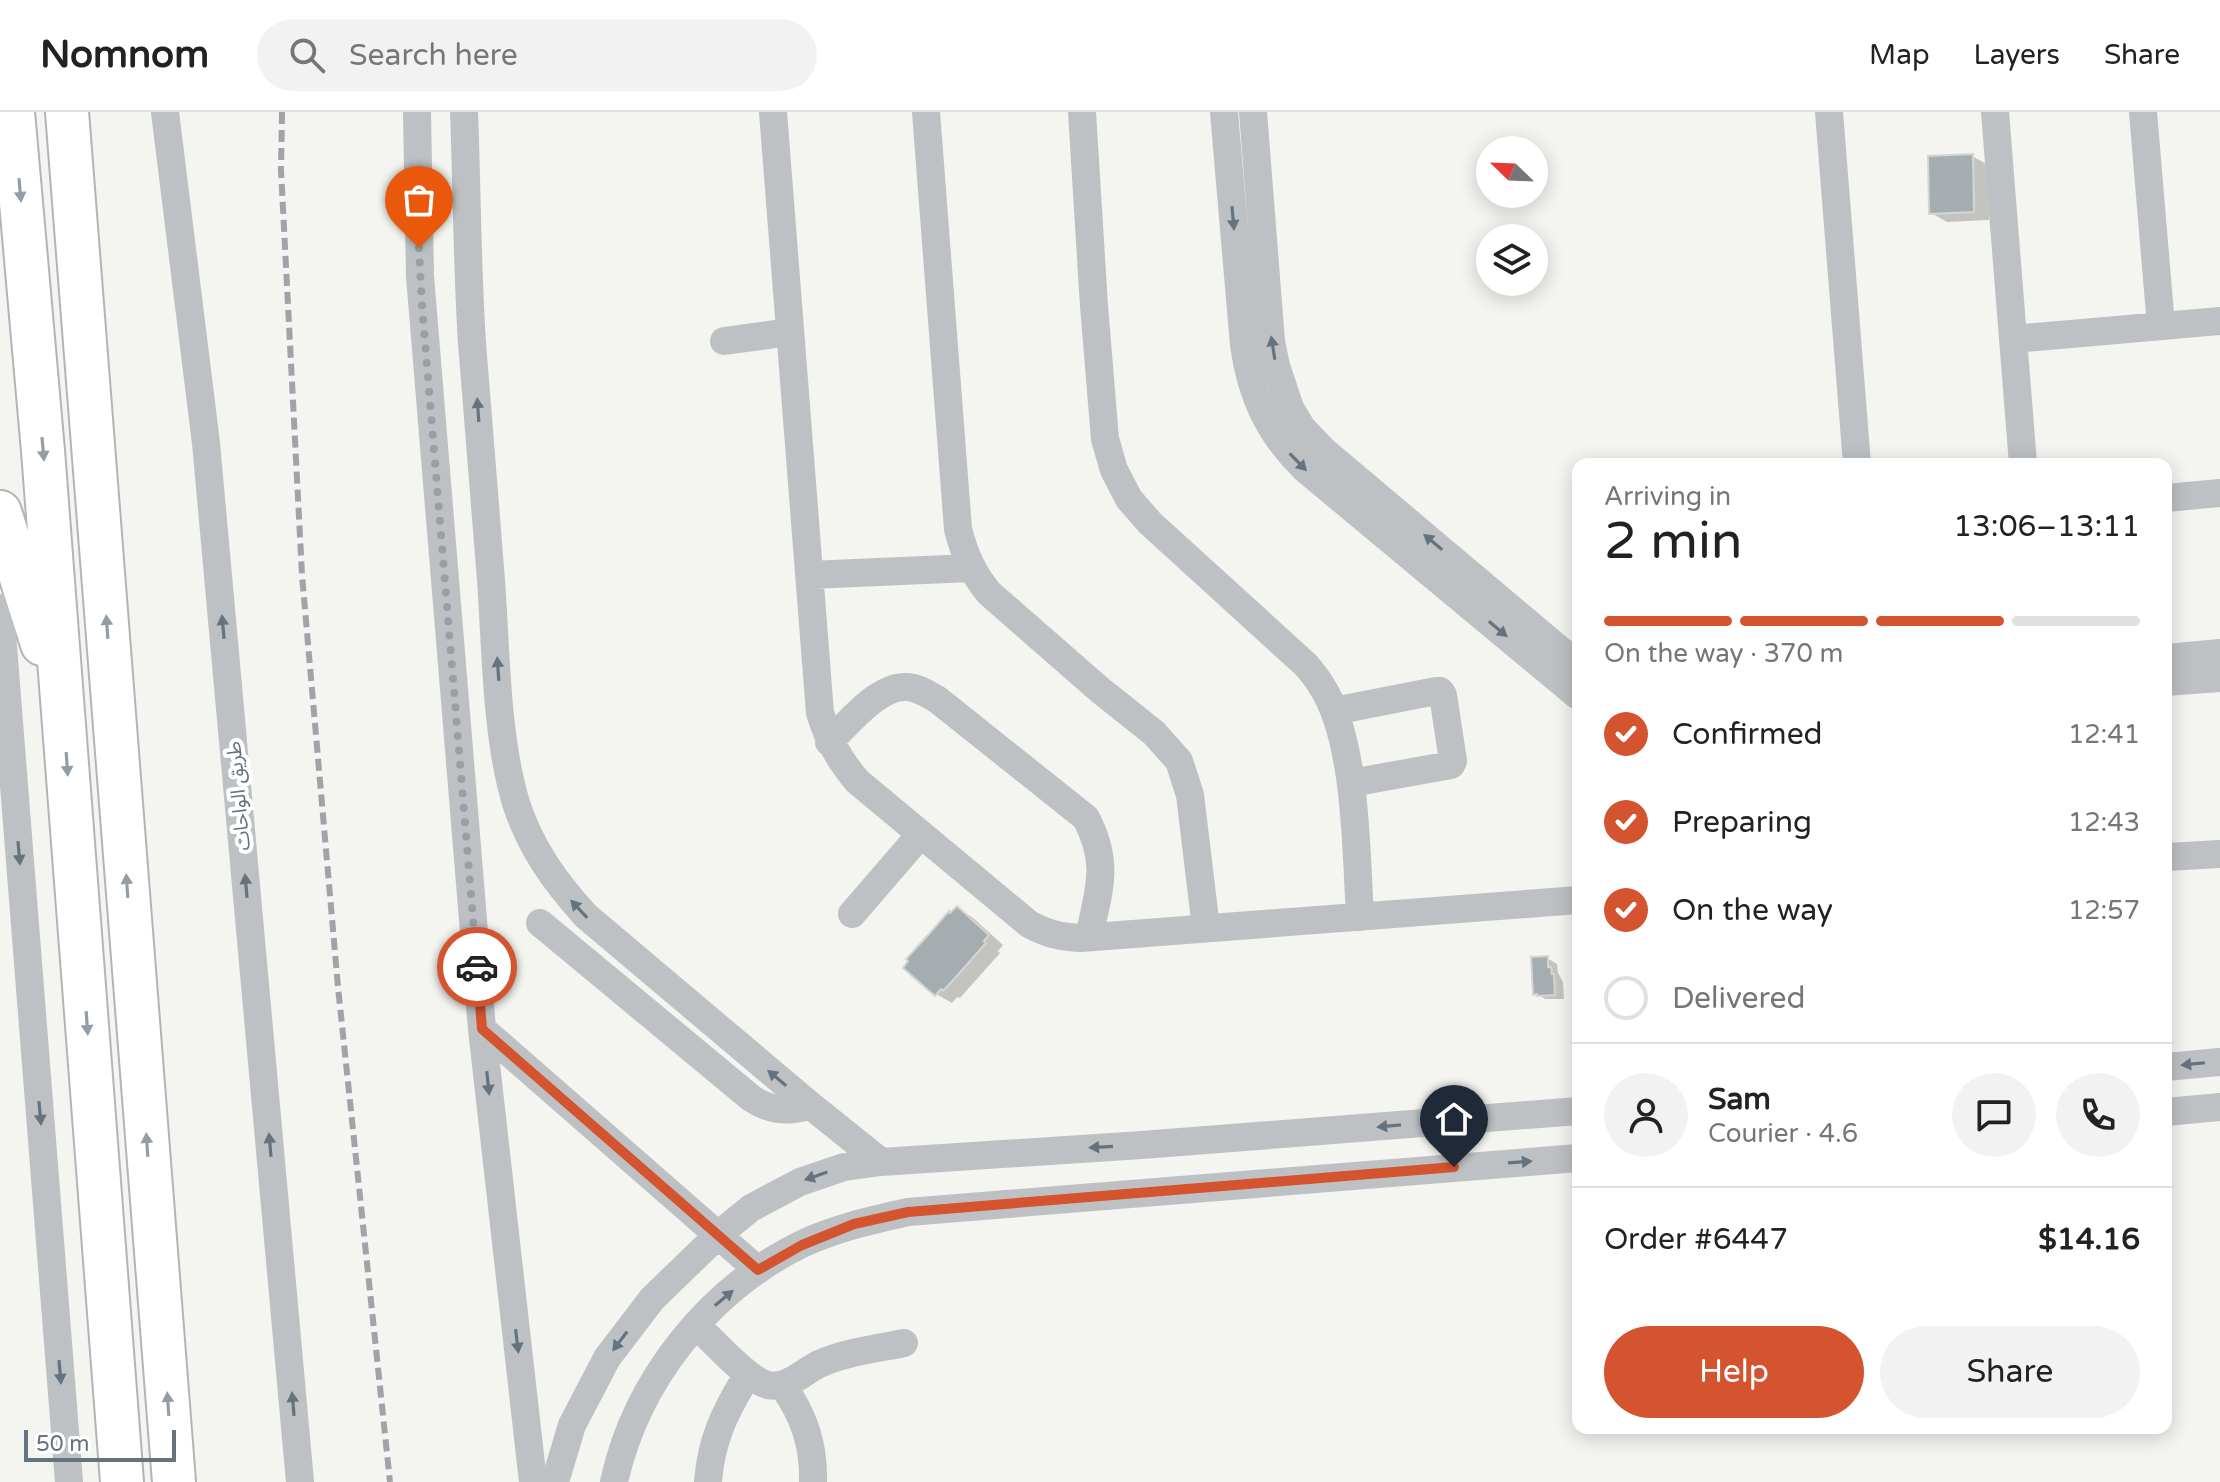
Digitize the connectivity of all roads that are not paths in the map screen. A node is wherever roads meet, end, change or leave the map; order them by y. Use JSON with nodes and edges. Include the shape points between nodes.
{"nodes":[{"id":1,"x":13,"y":112,"type":"edge"},
{"id":2,"x":67,"y":112,"type":"edge"},
{"id":3,"x":165,"y":112,"type":"edge"},
{"id":4,"x":417,"y":112,"type":"edge"},
{"id":5,"x":464,"y":112,"type":"edge"},
{"id":6,"x":773,"y":112,"type":"edge"},
{"id":7,"x":926,"y":112,"type":"edge"},
{"id":8,"x":1082,"y":112,"type":"edge"},
{"id":9,"x":1224,"y":112,"type":"edge"},
{"id":10,"x":1253,"y":112,"type":"edge"},
{"id":11,"x":1829,"y":112,"type":"edge"},
{"id":12,"x":1995,"y":112,"type":"edge"},
{"id":13,"x":2143,"y":112,"type":"edge"},
{"id":14,"x":1257,"y":168,"type":"junction"},
{"id":15,"x":1229,"y":171,"type":"junction"},
{"id":16,"x":2220,"y":321,"type":"edge"},
{"id":17,"x":2161,"y":326,"type":"junction"},
{"id":18,"x":790,"y":332,"type":"junction"},
{"id":19,"x":2013,"y":339,"type":"junction"},
{"id":20,"x":724,"y":341,"type":"dead end"},
{"id":21,"x":1857,"y":458,"type":"edge"},
{"id":22,"x":2023,"y":458,"type":"edge"},
{"id":23,"x":2220,"y":493,"type":"edge"},
{"id":24,"x":2172,"y":497,"type":"edge"},
{"id":25,"x":0,"y":512,"type":"edge"},
{"id":26,"x":1396,"y":528,"type":"junction"},
{"id":27,"x":971,"y":568,"type":"junction"},
{"id":28,"x":809,"y":575,"type":"junction"},
{"id":29,"x":0,"y":608,"type":"edge"},
{"id":30,"x":1572,"y":652,"type":"edge"},
{"id":31,"x":2220,"y":653,"type":"edge"},
{"id":32,"x":2172,"y":668,"type":"edge"},
{"id":33,"x":2172,"y":671,"type":"edge"},
{"id":34,"x":2220,"y":678,"type":"edge"},
{"id":35,"x":1572,"y":690,"type":"edge"},
{"id":36,"x":1334,"y":711,"type":"junction"},
{"id":37,"x":64,"y":714,"type":"junction"},
{"id":38,"x":503,"y":731,"type":"junction"},
{"id":39,"x":457,"y":734,"type":"junction"},
{"id":40,"x":829,"y":742,"type":"junction"},
{"id":41,"x":1351,"y":783,"type":"junction"},
{"id":42,"x":921,"y":834,"type":"junction"},
{"id":43,"x":2220,"y":854,"type":"edge"},
{"id":44,"x":2172,"y":857,"type":"edge"},
{"id":45,"x":1572,"y":900,"type":"edge"},
{"id":46,"x":852,"y":914,"type":"dead end"},
{"id":47,"x":1360,"y":917,"type":"junction"},
{"id":48,"x":540,"y":923,"type":"dead end"},
{"id":49,"x":1206,"y":928,"type":"junction"},
{"id":50,"x":1089,"y":937,"type":"junction"},
{"id":51,"x":482,"y":1029,"type":"junction"},
{"id":52,"x":2220,"y":1062,"type":"edge"},
{"id":53,"x":2172,"y":1066,"type":"edge"},
{"id":54,"x":810,"y":1105,"type":"junction"},
{"id":55,"x":2220,"y":1107,"type":"edge"},
{"id":56,"x":1572,"y":1111,"type":"edge"},
{"id":57,"x":2172,"y":1111,"type":"edge"},
{"id":58,"x":1142,"y":1145,"type":"junction"},
{"id":59,"x":1572,"y":1158,"type":"edge"},
{"id":60,"x":881,"y":1162,"type":"junction"},
{"id":61,"x":1146,"y":1192,"type":"junction"},
{"id":62,"x":718,"y":1235,"type":"junction"},
{"id":63,"x":758,"y":1270,"type":"junction"},
{"id":64,"x":696,"y":1325,"type":"junction"},
{"id":65,"x":904,"y":1343,"type":"dead end"},
{"id":66,"x":748,"y":1374,"type":"junction"},
{"id":67,"x":782,"y":1385,"type":"junction"},
{"id":68,"x":623,"y":1480,"type":"edge"},
{"id":69,"x":69,"y":1482,"type":"edge"},
{"id":70,"x":122,"y":1482,"type":"edge"},
{"id":71,"x":174,"y":1482,"type":"edge"},
{"id":72,"x":300,"y":1482,"type":"edge"},
{"id":73,"x":533,"y":1482,"type":"edge"},
{"id":74,"x":555,"y":1482,"type":"edge"},
{"id":75,"x":708,"y":1482,"type":"edge"},
{"id":76,"x":813,"y":1482,"type":"edge"}],
"edges":[{"from":1,"to":37,"type":"highway","one_way":true},
{"from":71,"to":2,"type":"highway","one_way":true},
{"from":72,"to":3,"type":"street","name":"طريق الواحات","one_way":true,"via":[[206,443]]},
{"from":4,"to":39,"type":"street","via":[[420,276]]},
{"from":38,"to":5,"type":"street","one_way":true,"via":[[472,341]]},
{"from":6,"to":18,"type":"street"},
{"from":7,"to":27,"type":"street","via":[[958,529]]},
{"from":8,"to":36,"type":"street","via":[[1105,439],[1114,470],[1150,523],[1306,665]]},
{"from":9,"to":15,"type":"street"},
{"from":10,"to":14,"type":"street"},
{"from":11,"to":21,"type":"street"},
{"from":12,"to":19,"type":"street"},
{"from":13,"to":17,"type":"street"},
{"from":14,"to":15,"type":"street"},
{"from":26,"to":14,"type":"street","one_way":true,"via":[[1302,428],[1281,388],[1271,341]]},
{"from":15,"to":26,"type":"street","one_way":true,"via":[[1244,345],[1255,397],[1294,459]]},
{"from":16,"to":17,"type":"street"},
{"from":17,"to":19,"type":"street"},
{"from":18,"to":20,"type":"street"},
{"from":18,"to":28,"type":"street"},
{"from":19,"to":22,"type":"street"},
{"from":23,"to":24,"type":"street"},
{"from":25,"to":37,"type":"highway"},
{"from":30,"to":26,"type":"street","one_way":true},
{"from":26,"to":35,"type":"street","one_way":true},
{"from":27,"to":28,"type":"street"},
{"from":27,"to":49,"type":"street","via":[[989,593],[1154,733],[1179,761],[1190,795]]},
{"from":28,"to":40,"type":"street","via":[[820,713]]},
{"from":29,"to":69,"type":"street","one_way":true},
{"from":31,"to":32,"type":"street"},
{"from":33,"to":34,"type":"street"},
{"from":36,"to":41,"type":"street"},
{"from":36,"to":41,"type":"street","via":[[1436,691],[1443,695],[1451,765]]},
{"from":37,"to":70,"type":"highway","one_way":true},
{"from":38,"to":39,"type":"street"},
{"from":54,"to":38,"type":"street","one_way":true,"via":[[586,916],[561,888],[517,806]]},
{"from":39,"to":51,"type":"street"},
{"from":40,"to":42,"type":"street","via":[[857,781]]},
{"from":40,"to":50,"type":"street","via":[[889,689],[906,686],[938,700],[1086,818],[1098,846],[1102,877]]},
{"from":41,"to":47,"type":"street"},
{"from":42,"to":46,"type":"street"},
{"from":42,"to":50,"type":"street","via":[[1029,924],[1063,937]]},
{"from":43,"to":44,"type":"street"},
{"from":45,"to":47,"type":"street"},
{"from":47,"to":49,"type":"street"},
{"from":48,"to":54,"type":"street","via":[[761,1105],[785,1111]]},
{"from":49,"to":50,"type":"street"},
{"from":51,"to":62,"type":"street"},
{"from":51,"to":73,"type":"street","one_way":true},
{"from":52,"to":53,"type":"street","one_way":true},
{"from":54,"to":60,"type":"street"},
{"from":55,"to":57,"type":"street"},
{"from":56,"to":58,"type":"street","one_way":true},
{"from":58,"to":60,"type":"street","one_way":true},
{"from":58,"to":61,"type":"street"},
{"from":61,"to":59,"type":"street","one_way":true},
{"from":60,"to":62,"type":"street","one_way":true,"via":[[844,1167],[800,1182],[751,1208]]},
{"from":61,"to":63,"type":"street","via":[[908,1212],[854,1224]]},
{"from":62,"to":63,"type":"street"},
{"from":62,"to":74,"type":"street","one_way":true,"via":[[652,1299],[607,1358],[572,1425]]},
{"from":64,"to":63,"type":"street","one_way":true},
{"from":64,"to":66,"type":"street"},
{"from":64,"to":68,"type":"street","via":[[659,1374],[637,1415]]},
{"from":65,"to":67,"type":"street","via":[[841,1355]]},
{"from":66,"to":67,"type":"street","via":[[770,1386]]},
{"from":66,"to":75,"type":"street","via":[[717,1433]]},
{"from":67,"to":76,"type":"street","via":[[806,1428]]}]}
